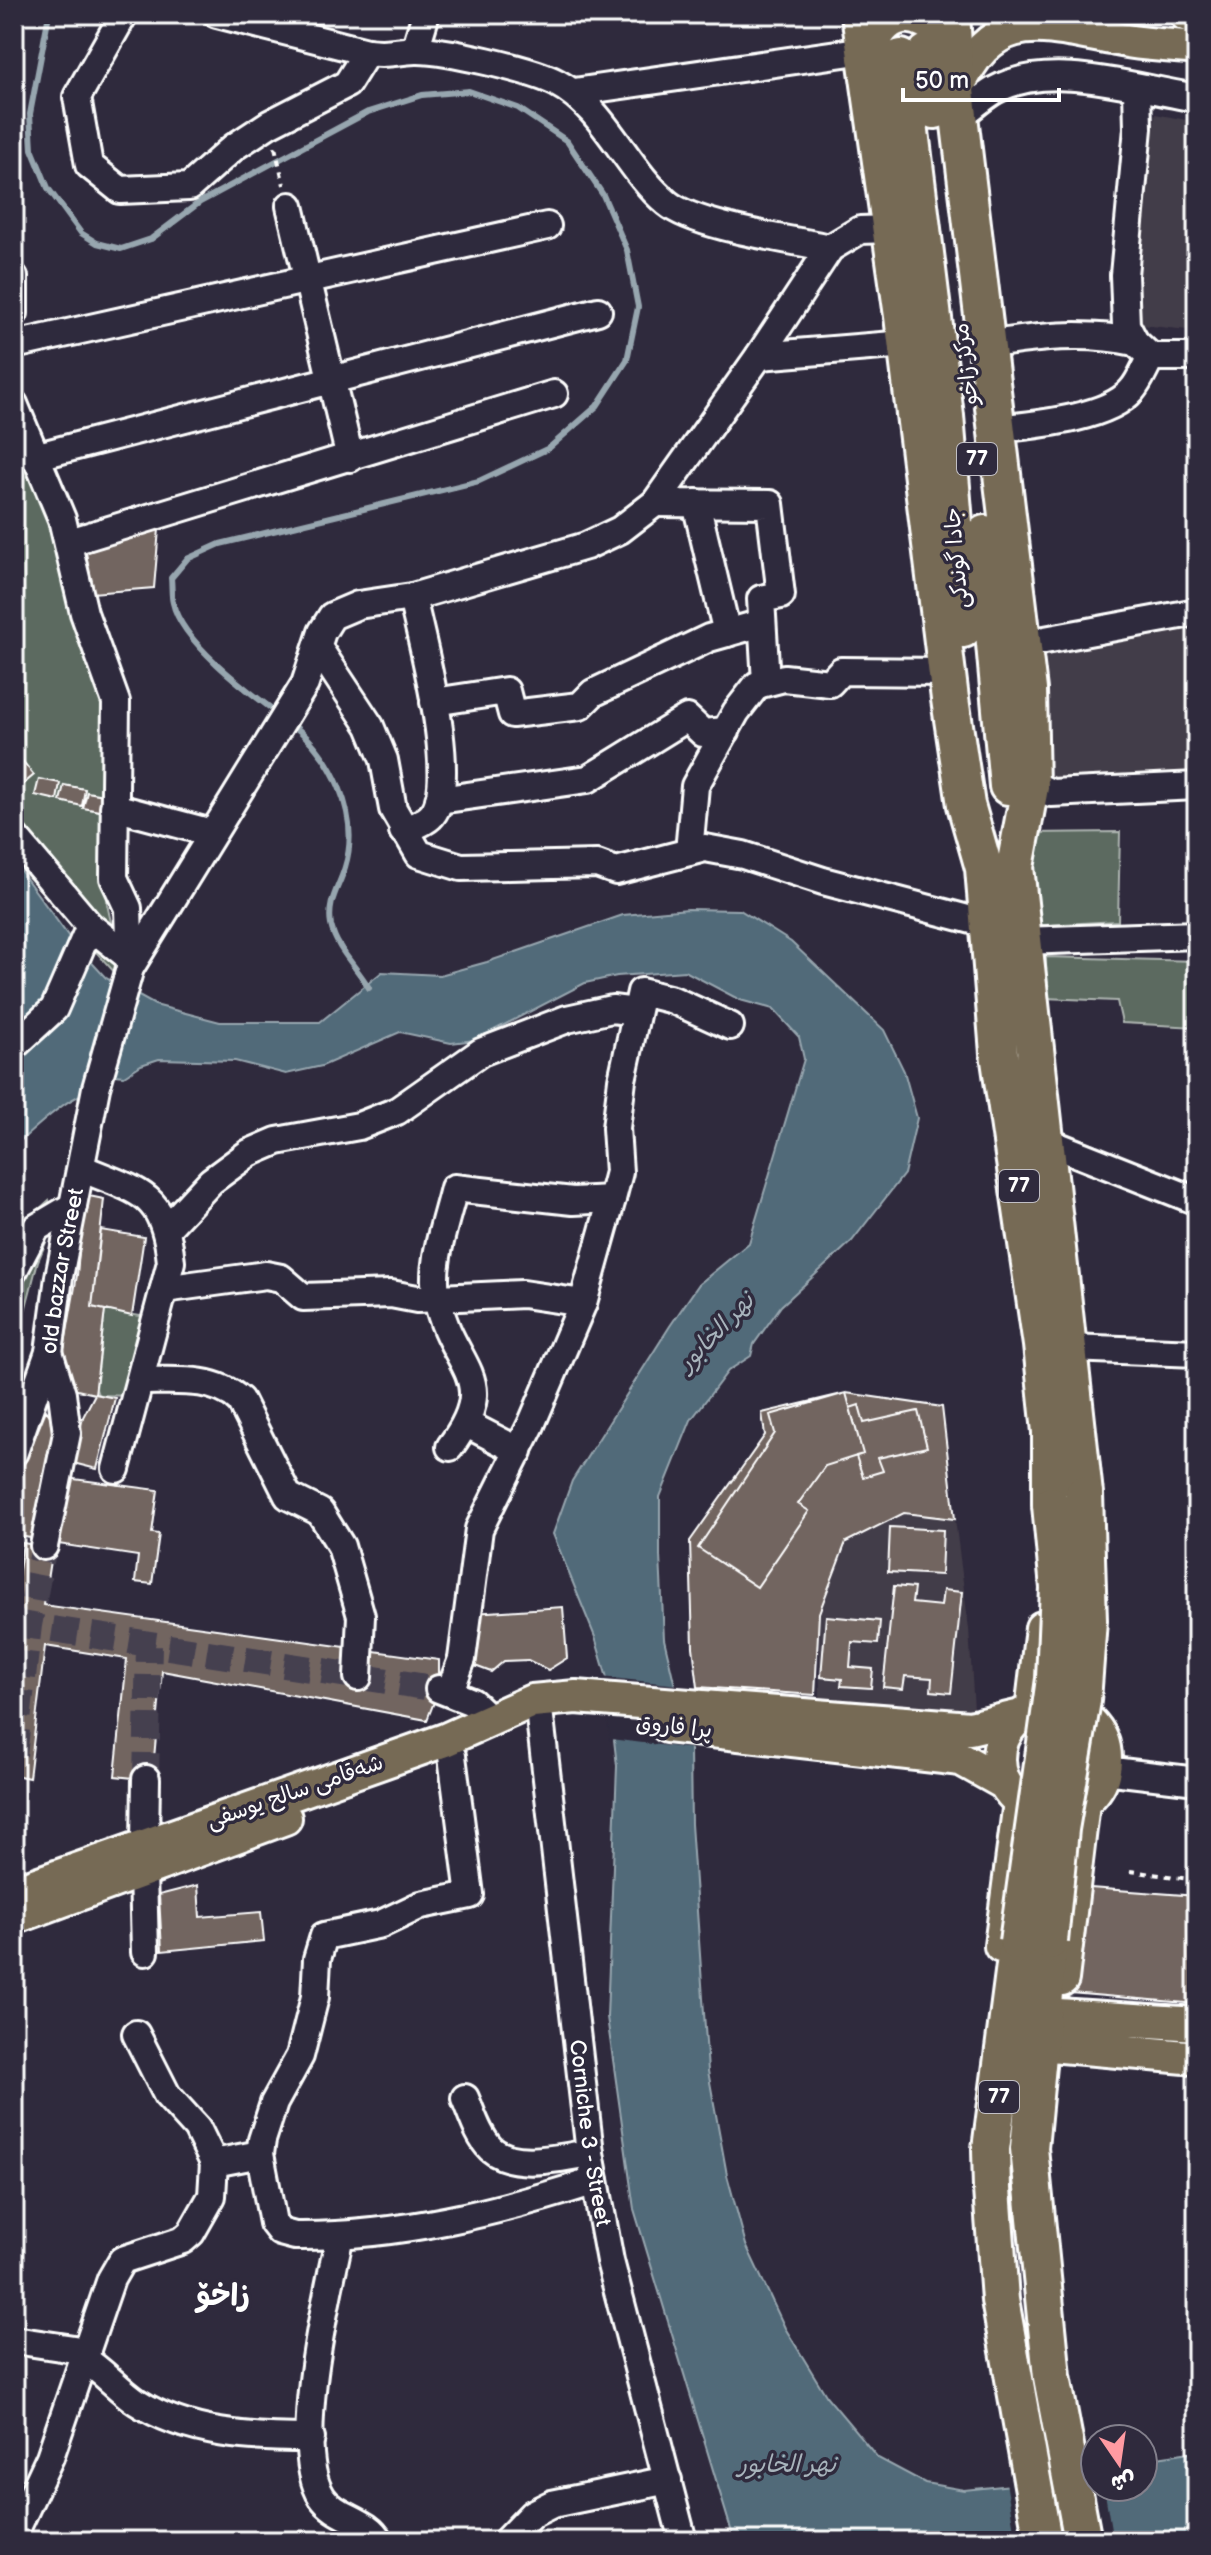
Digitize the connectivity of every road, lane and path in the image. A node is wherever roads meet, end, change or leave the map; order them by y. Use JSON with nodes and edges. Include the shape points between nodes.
{"nodes":[{"id":1,"x":124,"y":14,"type":"edge"},
{"id":2,"x":217,"y":14,"type":"edge"},
{"id":3,"x":426,"y":14,"type":"edge"},
{"id":4,"x":860,"y":14,"type":"edge"},
{"id":5,"x":1186,"y":14,"type":"edge"},
{"id":6,"x":1197,"y":18,"type":"edge"},
{"id":7,"x":910,"y":46,"type":"edge"},
{"id":8,"x":1197,"y":48,"type":"edge"},
{"id":9,"x":415,"y":50,"type":"junction"},
{"id":10,"x":367,"y":52,"type":"junction"},
{"id":11,"x":1137,"y":89,"type":"junction"},
{"id":12,"x":574,"y":92,"type":"junction"},
{"id":13,"x":1197,"y":98,"type":"edge"},
{"id":14,"x":958,"y":103,"type":"junction"},
{"id":15,"x":269,"y":124,"type":"junction"},
{"id":16,"x":290,"y":206,"type":"joint"},
{"id":17,"x":547,"y":226,"type":"dead end"},
{"id":18,"x":890,"y":229,"type":"junction"},
{"id":19,"x":830,"y":248,"type":"junction"},
{"id":20,"x":14,"y":277,"type":"edge"},
{"id":21,"x":306,"y":279,"type":"junction"},
{"id":22,"x":598,"y":311,"type":"dead end"},
{"id":23,"x":14,"y":313,"type":"edge"},
{"id":24,"x":906,"y":344,"type":"junction"},
{"id":25,"x":14,"y":345,"type":"edge"},
{"id":26,"x":986,"y":345,"type":"junction"},
{"id":27,"x":1143,"y":350,"type":"junction"},
{"id":28,"x":759,"y":356,"type":"junction"},
{"id":29,"x":1197,"y":357,"type":"edge"},
{"id":30,"x":330,"y":380,"type":"junction"},
{"id":31,"x":554,"y":394,"type":"dead end"},
{"id":32,"x":14,"y":404,"type":"edge"},
{"id":33,"x":996,"y":429,"type":"junction"},
{"id":34,"x":34,"y":457,"type":"junction"},
{"id":35,"x":350,"y":458,"type":"junction"},
{"id":36,"x":655,"y":503,"type":"junction"},
{"id":37,"x":696,"y":503,"type":"junction"},
{"id":38,"x":70,"y":542,"type":"junction"},
{"id":39,"x":412,"y":597,"type":"junction"},
{"id":40,"x":1197,"y":612,"type":"edge"},
{"id":41,"x":762,"y":623,"type":"junction"},
{"id":42,"x":727,"y":633,"type":"junction"},
{"id":43,"x":1023,"y":644,"type":"junction"},
{"id":44,"x":319,"y":649,"type":"junction"},
{"id":45,"x":947,"y":672,"type":"junction"},
{"id":46,"x":766,"y":682,"type":"junction"},
{"id":47,"x":434,"y":702,"type":"junction"},
{"id":48,"x":726,"y":731,"type":"junction"},
{"id":49,"x":1030,"y":783,"type":"junction"},
{"id":50,"x":1197,"y":786,"type":"edge"},
{"id":51,"x":439,"y":800,"type":"junction"},
{"id":52,"x":114,"y":807,"type":"junction"},
{"id":53,"x":403,"y":831,"type":"junction"},
{"id":54,"x":212,"y":833,"type":"junction"},
{"id":55,"x":14,"y":836,"type":"edge"},
{"id":56,"x":689,"y":852,"type":"junction"},
{"id":57,"x":1000,"y":867,"type":"junction"},
{"id":58,"x":987,"y":924,"type":"junction"},
{"id":59,"x":86,"y":931,"type":"junction"},
{"id":60,"x":1197,"y":935,"type":"edge"},
{"id":61,"x":1022,"y":941,"type":"junction"},
{"id":62,"x":130,"y":963,"type":"junction"},
{"id":63,"x":636,"y":1012,"type":"junction"},
{"id":64,"x":730,"y":1026,"type":"dead end"},
{"id":65,"x":14,"y":1046,"type":"edge"},
{"id":66,"x":1043,"y":1140,"type":"junction"},
{"id":67,"x":81,"y":1168,"type":"junction"},
{"id":68,"x":612,"y":1199,"type":"junction"},
{"id":69,"x":1197,"y":1201,"type":"edge"},
{"id":70,"x":73,"y":1206,"type":"junction"},
{"id":71,"x":168,"y":1227,"type":"junction"},
{"id":72,"x":14,"y":1270,"type":"edge"},
{"id":73,"x":164,"y":1289,"type":"junction"},
{"id":74,"x":436,"y":1297,"type":"junction"},
{"id":75,"x":583,"y":1303,"type":"junction"},
{"id":76,"x":1070,"y":1348,"type":"junction"},
{"id":77,"x":49,"y":1352,"type":"junction"},
{"id":78,"x":1197,"y":1353,"type":"edge"},
{"id":79,"x":141,"y":1381,"type":"junction"},
{"id":80,"x":467,"y":1424,"type":"junction"},
{"id":81,"x":1064,"y":1428,"type":"junction"},
{"id":82,"x":450,"y":1447,"type":"dead end"},
{"id":83,"x":519,"y":1451,"type":"junction"},
{"id":84,"x":14,"y":1452,"type":"edge"},
{"id":85,"x":116,"y":1469,"type":"dead end"},
{"id":86,"x":44,"y":1546,"type":"tunnel mouth"},
{"id":87,"x":1041,"y":1647,"type":"junction"},
{"id":88,"x":1104,"y":1653,"type":"junction"},
{"id":89,"x":358,"y":1677,"type":"dead end"},
{"id":90,"x":562,"y":1710,"type":"junction"},
{"id":91,"x":1026,"y":1713,"type":"junction"},
{"id":92,"x":490,"y":1719,"type":"junction"},
{"id":93,"x":778,"y":1726,"type":"junction"},
{"id":94,"x":1098,"y":1732,"type":"junction"},
{"id":95,"x":452,"y":1756,"type":"junction"},
{"id":96,"x":1104,"y":1770,"type":"junction"},
{"id":97,"x":146,"y":1779,"type":"tunnel mouth"},
{"id":98,"x":1197,"y":1781,"type":"edge"},
{"id":99,"x":1012,"y":1792,"type":"junction"},
{"id":100,"x":1083,"y":1803,"type":"junction"},
{"id":101,"x":144,"y":1857,"type":"junction"},
{"id":102,"x":1130,"y":1871,"type":"dead end"},
{"id":103,"x":1008,"y":1880,"type":"junction"},
{"id":104,"x":1197,"y":1880,"type":"edge"},
{"id":105,"x":1074,"y":1886,"type":"junction"},
{"id":106,"x":14,"y":1892,"type":"edge"},
{"id":107,"x":14,"y":1918,"type":"edge"},
{"id":108,"x":1033,"y":1941,"type":"junction"},
{"id":109,"x":145,"y":1952,"type":"dead end"},
{"id":110,"x":1197,"y":2024,"type":"edge"},
{"id":111,"x":1049,"y":2029,"type":"junction"},
{"id":112,"x":136,"y":2034,"type":"dead end"},
{"id":113,"x":1197,"y":2058,"type":"edge"},
{"id":114,"x":1001,"y":2087,"type":"junction"},
{"id":115,"x":465,"y":2098,"type":"dead end"},
{"id":116,"x":590,"y":2153,"type":"junction"},
{"id":117,"x":260,"y":2154,"type":"junction"},
{"id":118,"x":214,"y":2163,"type":"junction"},
{"id":119,"x":595,"y":2181,"type":"junction"},
{"id":120,"x":340,"y":2235,"type":"junction"},
{"id":121,"x":14,"y":2340,"type":"edge"},
{"id":122,"x":86,"y":2355,"type":"junction"},
{"id":123,"x":311,"y":2438,"type":"junction"},
{"id":124,"x":668,"y":2480,"type":"junction"},
{"id":125,"x":14,"y":2534,"type":"edge"},
{"id":126,"x":379,"y":2541,"type":"edge"},
{"id":127,"x":506,"y":2541,"type":"edge"},
{"id":128,"x":683,"y":2541,"type":"edge"},
{"id":129,"x":1043,"y":2541,"type":"edge"},
{"id":130,"x":1083,"y":2541,"type":"edge"}],
"edges":[{"from":1,"to":15,"type":"street","via":[[77,97],[89,165],[120,190],[189,187]]},
{"from":2,"to":10,"type":"street"},
{"from":3,"to":9,"type":"street"},
{"from":4,"to":7,"type":"highway"},
{"from":5,"to":6,"type":"main road"},
{"from":7,"to":12,"type":"street"},
{"from":7,"to":14,"type":"highway"},
{"from":7,"to":18,"type":"highway"},
{"from":7,"to":57,"type":"highway","name":"مركز زاخو","number":"77","via":[[947,185],[980,487]]},
{"from":8,"to":14,"type":"main road","via":[[1025,26],[992,37],[967,66]]},
{"from":9,"to":10,"type":"street","via":[[392,55]]},
{"from":9,"to":12,"type":"street","via":[[539,77]]},
{"from":10,"to":15,"type":"street","via":[[347,84]]},
{"from":11,"to":13,"type":"street"},
{"from":11,"to":14,"type":"street","via":[[1057,74],[1015,81]]},
{"from":11,"to":27,"type":"street","via":[[1124,275],[1126,325]]},
{"from":12,"to":19,"type":"street","via":[[666,202],[686,215]]},
{"from":14,"to":26,"type":"highway"},
{"from":15,"to":16,"type":"path"},
{"from":16,"to":21,"type":"street"},
{"from":17,"to":21,"type":"street"},
{"from":18,"to":19,"type":"street","via":[[860,230]]},
{"from":18,"to":24,"type":"highway"},
{"from":19,"to":28,"type":"street"},
{"from":20,"to":23,"type":"street"},
{"from":21,"to":25,"type":"street"},
{"from":21,"to":30,"type":"street"},
{"from":22,"to":30,"type":"street"},
{"from":24,"to":28,"type":"street"},
{"from":24,"to":45,"type":"highway"},
{"from":26,"to":27,"type":"street","via":[[1103,335]]},
{"from":26,"to":33,"type":"highway"},
{"from":27,"to":29,"type":"street"},
{"from":27,"to":33,"type":"street","via":[[1132,391],[1109,407]]},
{"from":28,"to":36,"type":"street"},
{"from":30,"to":34,"type":"street"},
{"from":30,"to":35,"type":"street"},
{"from":31,"to":35,"type":"street"},
{"from":32,"to":34,"type":"street"},
{"from":33,"to":43,"type":"highway"},
{"from":34,"to":38,"type":"street"},
{"from":35,"to":38,"type":"street"},
{"from":36,"to":37,"type":"street"},
{"from":36,"to":39,"type":"street","via":[[620,530],[586,546]]},
{"from":37,"to":41,"type":"street","via":[[770,504],[781,595],[761,599]]},
{"from":37,"to":42,"type":"street"},
{"from":38,"to":52,"type":"street","via":[[84,613],[116,702]]},
{"from":39,"to":44,"type":"street","via":[[358,605],[332,616]]},
{"from":39,"to":47,"type":"street"},
{"from":40,"to":43,"type":"street"},
{"from":41,"to":42,"type":"street"},
{"from":41,"to":46,"type":"street"},
{"from":42,"to":47,"type":"street","via":[[593,693],[580,706],[512,714],[506,691]]},
{"from":43,"to":49,"type":"highway"},
{"from":44,"to":53,"type":"street","via":[[370,726]]},
{"from":44,"to":54,"type":"street","via":[[305,684]]},
{"from":45,"to":46,"type":"street","via":[[841,671],[830,683],[784,678]]},
{"from":45,"to":57,"type":"highway","via":[[966,805]]},
{"from":46,"to":48,"type":"street","via":[[757,685]]},
{"from":47,"to":51,"type":"street","via":[[441,738]]},
{"from":48,"to":51,"type":"street","via":[[703,733],[687,718],[588,779]]},
{"from":48,"to":56,"type":"street","via":[[695,786]]},
{"from":49,"to":50,"type":"street","via":[[1051,793]]},
{"from":49,"to":57,"type":"highway"},
{"from":51,"to":53,"type":"street","via":[[431,816]]},
{"from":52,"to":54,"type":"street"},
{"from":52,"to":62,"type":"street","via":[[114,878],[128,908]]},
{"from":53,"to":56,"type":"street","via":[[419,854],[461,867],[597,864],[616,871]]},
{"from":54,"to":62,"type":"street"},
{"from":55,"to":59,"type":"street"},
{"from":56,"to":58,"type":"street","via":[[705,848],[743,855]]},
{"from":57,"to":58,"type":"highway","number":"77"},
{"from":57,"to":61,"type":"highway","number":"77"},
{"from":58,"to":81,"type":"highway","number":"77","via":[[999,1053],[1042,1345]]},
{"from":59,"to":62,"type":"street"},
{"from":59,"to":65,"type":"street","via":[[54,1009]]},
{"from":60,"to":61,"type":"street"},
{"from":61,"to":66,"type":"highway","number":"77"},
{"from":62,"to":67,"type":"street","name":"old bazzar Street","via":[[96,1088]]},
{"from":63,"to":64,"type":"street","via":[[641,992]]},
{"from":63,"to":68,"type":"street","via":[[622,1080],[616,1128],[619,1172]]},
{"from":63,"to":71,"type":"street","via":[[612,1009],[567,1019],[473,1057],[397,1111],[359,1126],[277,1141],[249,1153],[211,1181]]},
{"from":66,"to":69,"type":"street"},
{"from":66,"to":76,"type":"highway","number":"77"},
{"from":67,"to":70,"type":"street","name":"old bazzar Street"},
{"from":67,"to":71,"type":"street","via":[[143,1195]]},
{"from":68,"to":74,"type":"street","via":[[573,1201],[454,1188],[437,1266]]},
{"from":68,"to":75,"type":"street"},
{"from":70,"to":72,"type":"street","via":[[36,1228]]},
{"from":70,"to":77,"type":"street","name":"old bazzar Street"},
{"from":71,"to":73,"type":"street","via":[[171,1262]]},
{"from":73,"to":74,"type":"street","via":[[266,1275],[281,1278],[303,1297]]},
{"from":73,"to":79,"type":"street"},
{"from":74,"to":75,"type":"street","via":[[523,1294]]},
{"from":74,"to":80,"type":"street","via":[[475,1390]]},
{"from":75,"to":83,"type":"street"},
{"from":76,"to":78,"type":"street"},
{"from":76,"to":81,"type":"highway","number":"77"},
{"from":77,"to":84,"type":"street","name":"old bazzar Street"},
{"from":77,"to":86,"type":"street","via":[[67,1433]]},
{"from":79,"to":85,"type":"street"},
{"from":79,"to":89,"type":"street","via":[[202,1382],[228,1389],[240,1400],[288,1496],[320,1512],[341,1546],[361,1616]]},
{"from":80,"to":82,"type":"street"},
{"from":80,"to":83,"type":"street"},
{"from":81,"to":87,"type":"main road","via":[[1034,1481],[1044,1602]]},
{"from":81,"to":88,"type":"main road","via":[[1100,1480]]},
{"from":81,"to":108,"type":"highway","number":"77","bridge":true,"via":[[1068,1499],[1088,1620],[1060,1829]]},
{"from":83,"to":92,"type":"street","via":[[479,1529],[462,1659],[444,1690],[472,1702]]},
{"from":87,"to":88,"type":"main road","via":[[1052,1661],[1070,1668],[1089,1665]]},
{"from":87,"to":91,"type":"main road"},
{"from":88,"to":94,"type":"main road"},
{"from":90,"to":92,"type":"main road","name":"شەقامی سالح یوسفی","via":[[532,1701]]},
{"from":90,"to":93,"type":"main road","name":"پرا فاروق"},
{"from":90,"to":95,"type":"main road","name":"شەقامی سالح یوسفی"},
{"from":90,"to":116,"type":"street","name":"Corniche 3 - Street"},
{"from":91,"to":93,"type":"main road","via":[[970,1728]]},
{"from":91,"to":94,"type":"main road","via":[[1056,1706],[1068,1709]]},
{"from":91,"to":99,"type":"main road","via":[[1000,1746],[999,1759]]},
{"from":92,"to":101,"type":"main road","name":"شەقامی سالح یوسفی"},
{"from":93,"to":99,"type":"main road","via":[[961,1759]]},
{"from":94,"to":96,"type":"main road"},
{"from":95,"to":101,"type":"main road","name":"شەقامی سالح یوسفی"},
{"from":95,"to":117,"type":"street","via":[[470,1895],[324,1936],[300,2056],[274,2103]]},
{"from":96,"to":98,"type":"street"},
{"from":96,"to":100,"type":"main road"},
{"from":97,"to":101,"type":"street"},
{"from":99,"to":100,"type":"main road","via":[[1032,1809],[1058,1812]]},
{"from":99,"to":103,"type":"main road"},
{"from":100,"to":105,"type":"main road"},
{"from":101,"to":106,"type":"main road","name":"شەقامی سالح یوسفی"},
{"from":101,"to":107,"type":"main road","name":"شەقامی سالح یوسفی"},
{"from":101,"to":109,"type":"street"},
{"from":102,"to":104,"type":"path"},
{"from":103,"to":105,"type":"main road","via":[[1029,1863],[1047,1863],[1063,1871]]},
{"from":103,"to":114,"type":"main road","via":[[990,2039]]},
{"from":105,"to":111,"type":"main road"},
{"from":108,"to":111,"type":"highway","number":"77"},
{"from":108,"to":114,"type":"highway","number":"77"},
{"from":110,"to":111,"type":"main road"},
{"from":111,"to":113,"type":"main road"},
{"from":111,"to":130,"type":"highway","number":"77","via":[[1029,2148],[1052,2377]]},
{"from":112,"to":118,"type":"street","via":[[167,2095],[197,2128]]},
{"from":114,"to":129,"type":"highway","number":"77","via":[[991,2149],[1000,2300]]},
{"from":115,"to":116,"type":"street","via":[[479,2132],[500,2155],[544,2159]]},
{"from":116,"to":119,"type":"street","name":"Corniche 3 - Street"},
{"from":117,"to":118,"type":"street"},
{"from":117,"to":120,"type":"street","via":[[273,2223],[280,2232]]},
{"from":118,"to":122,"type":"street","via":[[212,2196],[191,2233],[122,2260]]},
{"from":119,"to":120,"type":"street","via":[[427,2225]]},
{"from":119,"to":124,"type":"street","name":"Corniche 3 - Street","via":[[610,2261]]},
{"from":120,"to":123,"type":"street","via":[[317,2348]]},
{"from":121,"to":122,"type":"street"},
{"from":122,"to":123,"type":"street","via":[[136,2401],[195,2428]]},
{"from":122,"to":125,"type":"street","via":[[50,2457]]},
{"from":123,"to":126,"type":"street","via":[[321,2495],[335,2511],[372,2530]]},
{"from":124,"to":127,"type":"street","via":[[552,2504],[532,2514]]},
{"from":124,"to":128,"type":"street","name":"Corniche 3 - Street"}]}
